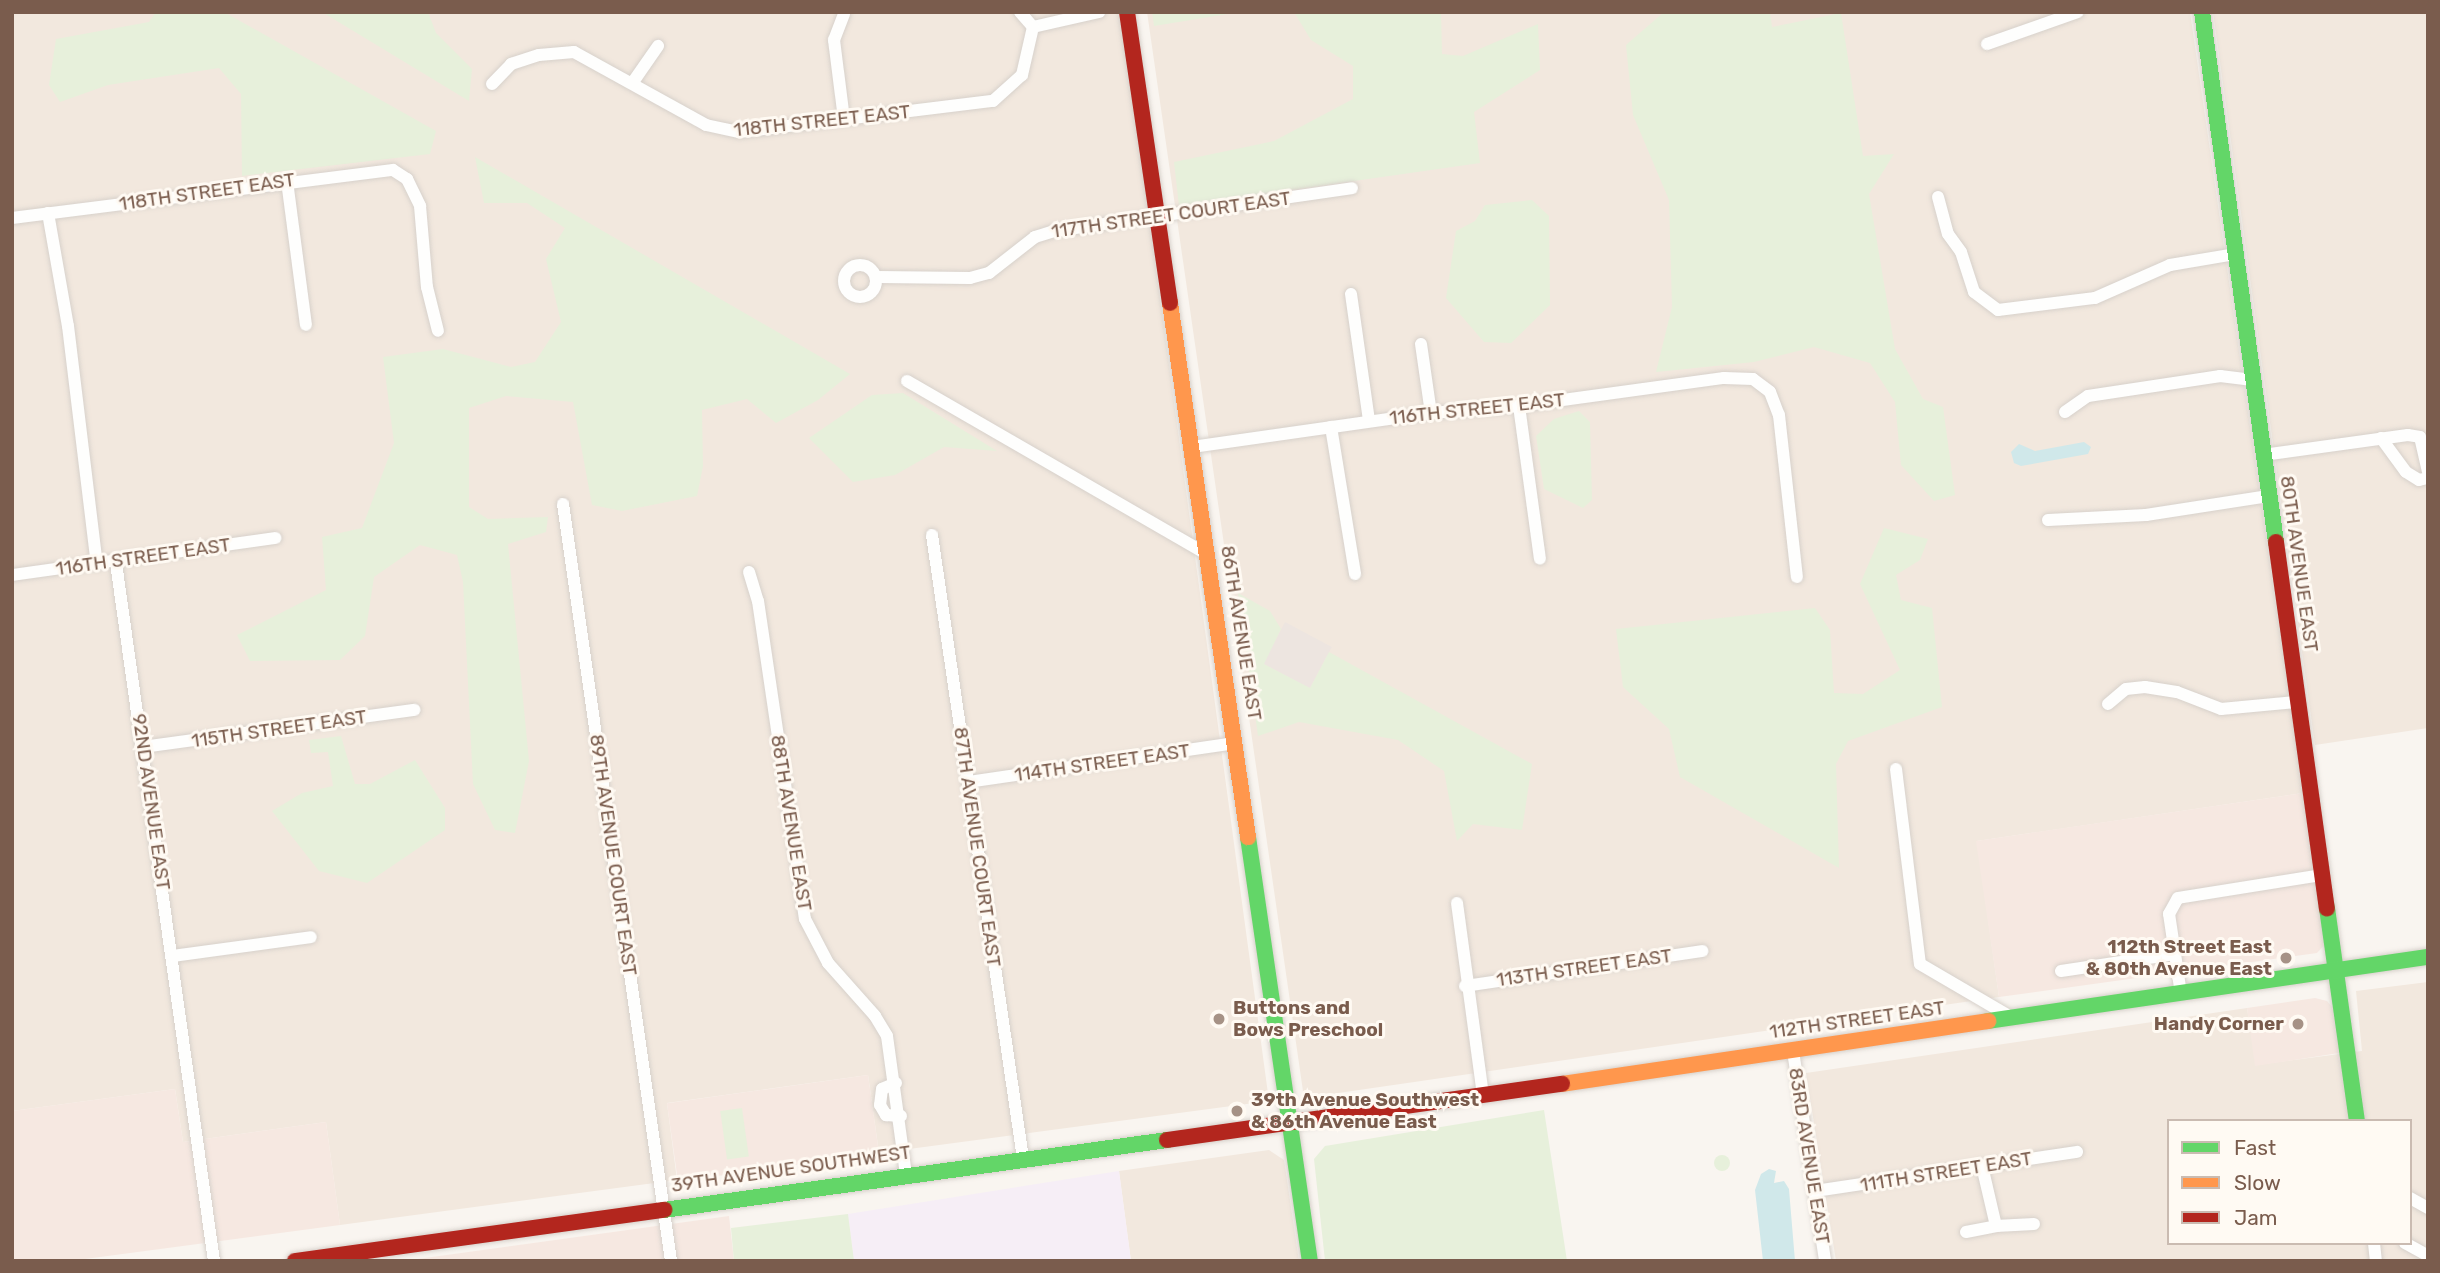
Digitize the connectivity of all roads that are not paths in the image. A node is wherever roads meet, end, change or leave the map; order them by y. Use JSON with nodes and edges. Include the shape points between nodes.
{"nodes":[{"id":1,"x":1020,"y":12,"type":"edge"},
{"id":2,"x":1099,"y":12,"type":"edge"},
{"id":3,"x":1127,"y":12,"type":"edge"},
{"id":4,"x":2078,"y":12,"type":"edge"},
{"id":5,"x":2202,"y":12,"type":"edge"},
{"id":6,"x":844,"y":14,"type":"dead end"},
{"id":7,"x":1033,"y":27,"type":"junction"},
{"id":8,"x":1987,"y":44,"type":"dead end"},
{"id":9,"x":658,"y":46,"type":"dead end"},
{"id":10,"x":633,"y":82,"type":"junction"},
{"id":11,"x":492,"y":84,"type":"dead end"},
{"id":12,"x":844,"y":119,"type":"junction"},
{"id":13,"x":286,"y":181,"type":"junction"},
{"id":14,"x":1352,"y":188,"type":"dead end"},
{"id":15,"x":1938,"y":197,"type":"dead end"},
{"id":16,"x":48,"y":213,"type":"junction"},
{"id":17,"x":1157,"y":217,"type":"junction"},
{"id":18,"x":12,"y":218,"type":"edge"},
{"id":19,"x":2236,"y":254,"type":"junction"},
{"id":20,"x":877,"y":278,"type":"dead end"},
{"id":21,"x":1350,"y":294,"type":"dead end"},
{"id":22,"x":306,"y":326,"type":"dead end"},
{"id":23,"x":438,"y":331,"type":"dead end"},
{"id":24,"x":1421,"y":344,"type":"dead end"},
{"id":25,"x":2253,"y":380,"type":"junction"},
{"id":26,"x":907,"y":381,"type":"dead end"},
{"id":27,"x":1518,"y":407,"type":"junction"},
{"id":28,"x":2065,"y":412,"type":"dead end"},
{"id":29,"x":1431,"y":413,"type":"junction"},
{"id":30,"x":1369,"y":421,"type":"junction"},
{"id":31,"x":1331,"y":427,"type":"junction"},
{"id":32,"x":2381,"y":438,"type":"junction"},
{"id":33,"x":1192,"y":447,"type":"junction"},
{"id":34,"x":2263,"y":455,"type":"junction"},
{"id":35,"x":2428,"y":471,"type":"edge"},
{"id":36,"x":2428,"y":478,"type":"edge"},
{"id":37,"x":2269,"y":496,"type":"junction"},
{"id":38,"x":563,"y":504,"type":"dead end"},
{"id":39,"x":2048,"y":520,"type":"dead end"},
{"id":40,"x":932,"y":535,"type":"dead end"},
{"id":41,"x":275,"y":538,"type":"dead end"},
{"id":42,"x":1208,"y":555,"type":"junction"},
{"id":43,"x":1540,"y":559,"type":"dead end"},
{"id":44,"x":116,"y":563,"type":"junction"},
{"id":45,"x":97,"y":564,"type":"junction"},
{"id":46,"x":749,"y":572,"type":"dead end"},
{"id":47,"x":1355,"y":574,"type":"dead end"},
{"id":48,"x":12,"y":575,"type":"edge"},
{"id":49,"x":1797,"y":577,"type":"dead end"},
{"id":50,"x":2296,"y":702,"type":"junction"},
{"id":51,"x":2108,"y":704,"type":"dead end"},
{"id":52,"x":414,"y":710,"type":"dead end"},
{"id":53,"x":1236,"y":743,"type":"junction"},
{"id":54,"x":143,"y":747,"type":"junction"},
{"id":55,"x":1896,"y":769,"type":"dead end"},
{"id":56,"x":968,"y":782,"type":"junction"},
{"id":57,"x":2321,"y":875,"type":"junction"},
{"id":58,"x":1457,"y":903,"type":"dead end"},
{"id":59,"x":311,"y":937,"type":"dead end"},
{"id":60,"x":1702,"y":951,"type":"dead end"},
{"id":61,"x":2175,"y":954,"type":"junction"},
{"id":62,"x":173,"y":956,"type":"junction"},
{"id":63,"x":2428,"y":957,"type":"edge"},
{"id":64,"x":2061,"y":971,"type":"dead end"},
{"id":65,"x":2336,"y":971,"type":"junction"},
{"id":66,"x":1465,"y":985,"type":"junction"},
{"id":67,"x":2181,"y":994,"type":"junction"},
{"id":68,"x":2014,"y":1019,"type":"junction"},
{"id":69,"x":1793,"y":1051,"type":"junction"},
{"id":70,"x":896,"y":1083,"type":"junction"},
{"id":71,"x":1483,"y":1096,"type":"junction"},
{"id":72,"x":901,"y":1116,"type":"junction"},
{"id":73,"x":2357,"y":1119,"type":"edge"},
{"id":74,"x":1293,"y":1124,"type":"junction"},
{"id":75,"x":2077,"y":1152,"type":"dead end"},
{"id":76,"x":1023,"y":1159,"type":"junction"},
{"id":77,"x":1983,"y":1166,"type":"junction"},
{"id":78,"x":906,"y":1175,"type":"junction"},
{"id":79,"x":1815,"y":1191,"type":"junction"},
{"id":80,"x":2412,"y":1199,"type":"edge"},
{"id":81,"x":664,"y":1207,"type":"junction"},
{"id":82,"x":2428,"y":1208,"type":"edge"},
{"id":83,"x":2034,"y":1224,"type":"dead end"},
{"id":84,"x":1996,"y":1226,"type":"junction"},
{"id":85,"x":1966,"y":1232,"type":"dead end"},
{"id":86,"x":2409,"y":1245,"type":"edge"},
{"id":87,"x":2428,"y":1256,"type":"edge"},
{"id":88,"x":214,"y":1261,"type":"edge"},
{"id":89,"x":295,"y":1261,"type":"edge"},
{"id":90,"x":671,"y":1261,"type":"edge"},
{"id":91,"x":1310,"y":1261,"type":"edge"},
{"id":92,"x":1825,"y":1261,"type":"edge"}],
"edges":[{"from":1,"to":7,"type":"street"},
{"from":2,"to":7,"type":"street"},
{"from":3,"to":17,"type":"street","name":"86TH AVENUE EAST"},
{"from":4,"to":8,"type":"street"},
{"from":5,"to":19,"type":"street","name":"80TH AVENUE EAST"},
{"from":6,"to":12,"type":"street","via":[[834,40]]},
{"from":7,"to":12,"type":"street","name":"118TH STREET EAST","via":[[1016,82],[993,101]]},
{"from":9,"to":10,"type":"street"},
{"from":10,"to":11,"type":"street","name":"118TH STREET EAST","via":[[582,55],[564,51],[511,64]]},
{"from":10,"to":12,"type":"street","name":"118TH STREET EAST","via":[[722,131]]},
{"from":13,"to":16,"type":"street","name":"118TH STREET EAST"},
{"from":13,"to":22,"type":"street"},
{"from":13,"to":23,"type":"street","name":"118TH STREET EAST","via":[[382,170],[402,175],[420,206],[427,286]]},
{"from":14,"to":17,"type":"street","name":"117TH STREET COURT EAST"},
{"from":15,"to":19,"type":"street","via":[[1948,234],[1961,252],[1974,292],[1998,310],[2095,298],[2170,265]]},
{"from":16,"to":18,"type":"street","name":"118TH STREET EAST"},
{"from":16,"to":45,"type":"street","via":[[68,326]]},
{"from":17,"to":20,"type":"street","name":"117TH STREET COURT EAST","via":[[1045,233],[989,272],[970,278]]},
{"from":17,"to":33,"type":"street","name":"86TH AVENUE EAST"},
{"from":19,"to":25,"type":"street","name":"80TH AVENUE EAST"},
{"from":21,"to":30,"type":"street"},
{"from":24,"to":29,"type":"street"},
{"from":25,"to":28,"type":"street","via":[[2220,376],[2088,397]]},
{"from":25,"to":34,"type":"street","name":"80TH AVENUE EAST"},
{"from":26,"to":42,"type":"street"},
{"from":27,"to":29,"type":"street","name":"116TH STREET EAST"},
{"from":27,"to":43,"type":"street"},
{"from":27,"to":49,"type":"street","name":"116TH STREET EAST","via":[[1724,378],[1761,382],[1779,415]]},
{"from":29,"to":30,"type":"street","name":"116TH STREET EAST"},
{"from":30,"to":31,"type":"street","name":"116TH STREET EAST"},
{"from":31,"to":33,"type":"street","name":"116TH STREET EAST"},
{"from":31,"to":47,"type":"street"},
{"from":32,"to":34,"type":"street"},
{"from":32,"to":35,"type":"street","via":[[2420,437]]},
{"from":32,"to":36,"type":"street","via":[[2406,472],[2419,480]]},
{"from":33,"to":42,"type":"street","name":"86TH AVENUE EAST"},
{"from":34,"to":37,"type":"street","name":"80TH AVENUE EAST"},
{"from":37,"to":39,"type":"street","via":[[2146,515]]},
{"from":37,"to":50,"type":"street","name":"80TH AVENUE EAST"},
{"from":38,"to":81,"type":"street","name":"89TH AVENUE COURT EAST"},
{"from":40,"to":56,"type":"street","name":"87TH AVENUE COURT EAST"},
{"from":41,"to":44,"type":"street","name":"116TH STREET EAST"},
{"from":42,"to":53,"type":"street","name":"86TH AVENUE EAST"},
{"from":44,"to":45,"type":"street","name":"116TH STREET EAST"},
{"from":44,"to":54,"type":"street","name":"92ND AVENUE EAST"},
{"from":45,"to":48,"type":"street","name":"116TH STREET EAST"},
{"from":46,"to":70,"type":"street","name":"88TH AVENUE EAST","via":[[758,601],[805,919],[828,963],[882,1025]]},
{"from":50,"to":51,"type":"street","via":[[2221,709],[2177,692],[2145,687],[2126,689]]},
{"from":50,"to":57,"type":"street","name":"80TH AVENUE EAST"},
{"from":52,"to":54,"type":"street","name":"115TH STREET EAST"},
{"from":53,"to":56,"type":"street","name":"114TH STREET EAST"},
{"from":53,"to":74,"type":"street","name":"86TH AVENUE EAST"},
{"from":54,"to":62,"type":"street","name":"92ND AVENUE EAST"},
{"from":55,"to":68,"type":"street","via":[[1920,964]]},
{"from":56,"to":76,"type":"street","name":"87TH AVENUE COURT EAST"},
{"from":57,"to":61,"type":"street","via":[[2178,898],[2169,914]]},
{"from":57,"to":65,"type":"street","name":"80TH AVENUE EAST"},
{"from":58,"to":66,"type":"street"},
{"from":59,"to":62,"type":"street"},
{"from":60,"to":66,"type":"street","name":"113TH STREET EAST"},
{"from":61,"to":64,"type":"street"},
{"from":61,"to":67,"type":"street"},
{"from":62,"to":88,"type":"street","name":"92ND AVENUE EAST"},
{"from":63,"to":65,"type":"street","name":"112TH STREET EAST"},
{"from":65,"to":67,"type":"street","name":"112TH STREET EAST"},
{"from":65,"to":73,"type":"street","name":"80TH AVENUE EAST"},
{"from":66,"to":71,"type":"street"},
{"from":67,"to":68,"type":"street","name":"112TH STREET EAST"},
{"from":68,"to":69,"type":"street","name":"112TH STREET EAST"},
{"from":69,"to":71,"type":"street","name":"112TH STREET EAST"},
{"from":69,"to":79,"type":"street","name":"83RD AVENUE EAST"},
{"from":70,"to":72,"type":"street","name":"88TH AVENUE EAST"},
{"from":70,"to":72,"type":"street","via":[[882,1089],[880,1105],[886,1115]]},
{"from":71,"to":74,"type":"street","name":"112TH STREET EAST"},
{"from":72,"to":78,"type":"street","name":"88TH AVENUE EAST"},
{"from":74,"to":76,"type":"street","name":"39TH AVENUE SOUTHWEST"},
{"from":74,"to":91,"type":"street","name":"86TH AVENUE EAST"},
{"from":75,"to":77,"type":"street","name":"111TH STREET EAST"},
{"from":76,"to":78,"type":"street","name":"39TH AVENUE SOUTHWEST"},
{"from":77,"to":79,"type":"street","name":"111TH STREET EAST"},
{"from":77,"to":84,"type":"street"},
{"from":78,"to":81,"type":"street","name":"39TH AVENUE SOUTHWEST"},
{"from":79,"to":92,"type":"street","name":"83RD AVENUE EAST"},
{"from":80,"to":82,"type":"street"},
{"from":81,"to":89,"type":"street","name":"39TH AVENUE SOUTHWEST"},
{"from":81,"to":90,"type":"street","name":"89TH AVENUE COURT EAST"},
{"from":83,"to":84,"type":"street"},
{"from":84,"to":85,"type":"street"},
{"from":86,"to":87,"type":"street"}]}
